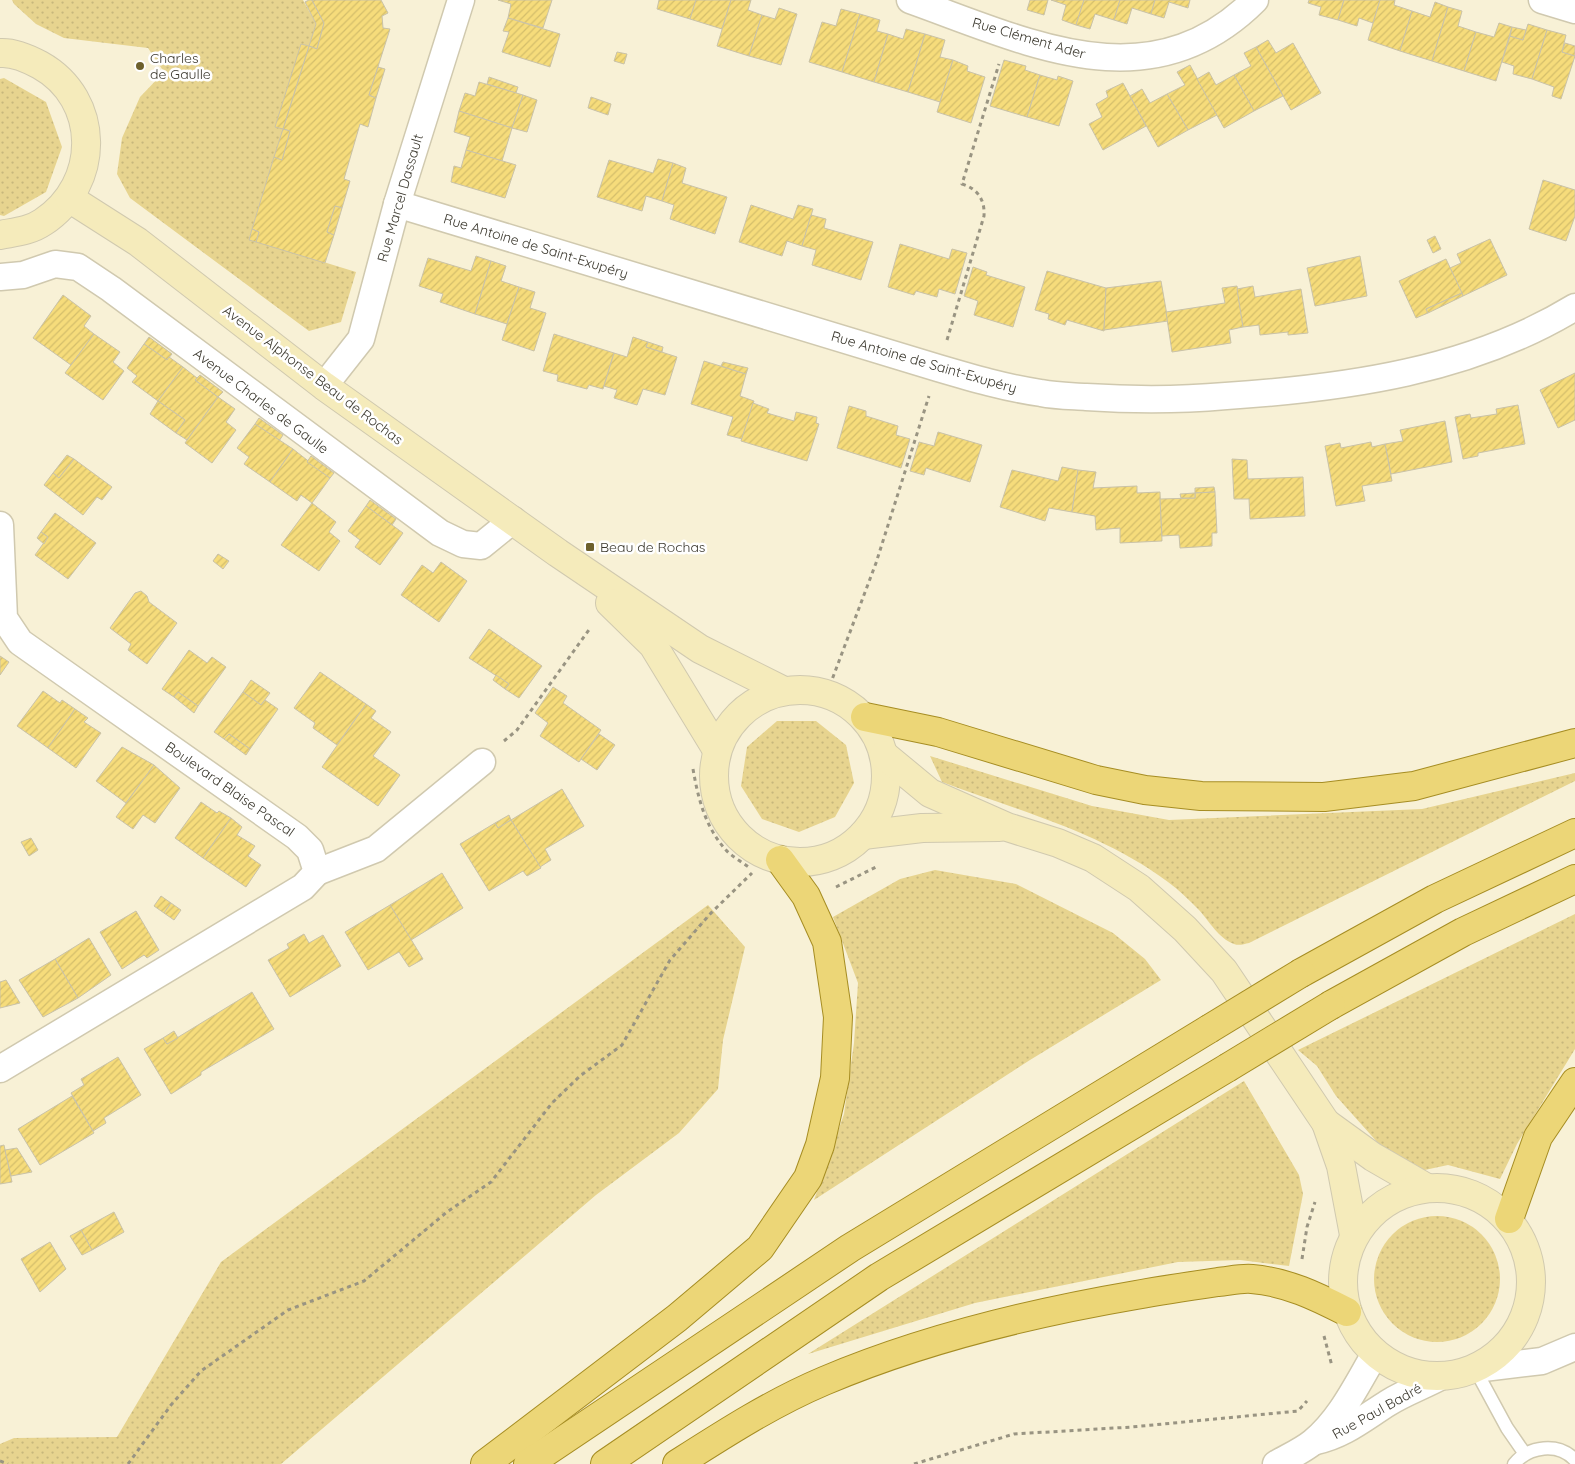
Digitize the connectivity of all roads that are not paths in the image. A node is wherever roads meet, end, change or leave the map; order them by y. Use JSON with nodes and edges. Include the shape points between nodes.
{"nodes":[{"id":1,"x":460,"y":0,"type":"edge"},
{"id":2,"x":910,"y":0,"type":"edge"},
{"id":3,"x":1255,"y":0,"type":"edge"},
{"id":4,"x":1542,"y":0,"type":"edge"},
{"id":5,"x":1575,"y":10,"type":"edge"},
{"id":6,"x":1,"y":50,"type":"edge"},
{"id":7,"x":69,"y":198,"type":"junction"},
{"id":8,"x":397,"y":204,"type":"junction"},
{"id":9,"x":0,"y":235,"type":"edge"},
{"id":10,"x":0,"y":278,"type":"edge"},
{"id":11,"x":1575,"y":307,"type":"edge"},
{"id":12,"x":324,"y":386,"type":"junction"},
{"id":13,"x":513,"y":520,"type":"junction"},
{"id":14,"x":0,"y":525,"type":"edge"},
{"id":15,"x":558,"y":553,"type":"junction"},
{"id":16,"x":2,"y":618,"type":"edge"},
{"id":17,"x":782,"y":690,"type":"junction"},
{"id":18,"x":865,"y":718,"type":"junction"},
{"id":19,"x":1575,"y":743,"type":"edge"},
{"id":20,"x":717,"y":750,"type":"junction"},
{"id":21,"x":884,"y":755,"type":"junction"},
{"id":22,"x":482,"y":762,"type":"road end"},
{"id":23,"x":1008,"y":827,"type":"junction"},
{"id":24,"x":1575,"y":833,"type":"edge"},
{"id":25,"x":864,"y":835,"type":"junction"},
{"id":26,"x":764,"y":868,"type":"junction"},
{"id":27,"x":317,"y":872,"type":"junction"},
{"id":28,"x":1575,"y":879,"type":"edge"},
{"id":29,"x":0,"y":1069,"type":"edge"},
{"id":30,"x":1575,"y":1082,"type":"edge"},
{"id":31,"x":1326,"y":1123,"type":"junction"},
{"id":32,"x":1425,"y":1188,"type":"junction"},
{"id":33,"x":1509,"y":1219,"type":"junction"},
{"id":34,"x":1354,"y":1235,"type":"junction"},
{"id":35,"x":1347,"y":1312,"type":"junction"},
{"id":36,"x":1575,"y":1347,"type":"edge"},
{"id":37,"x":1375,"y":1354,"type":"junction"},
{"id":38,"x":1475,"y":1369,"type":"junction"},
{"id":39,"x":1440,"y":1377,"type":"junction"},
{"id":40,"x":1313,"y":1442,"type":"junction"},
{"id":41,"x":1525,"y":1454,"type":"junction"},
{"id":42,"x":1574,"y":1458,"type":"edge"},
{"id":43,"x":485,"y":1464,"type":"edge"},
{"id":44,"x":528,"y":1464,"type":"edge"},
{"id":45,"x":605,"y":1464,"type":"edge"},
{"id":46,"x":676,"y":1464,"type":"edge"},
{"id":47,"x":1276,"y":1464,"type":"edge"},
{"id":48,"x":1514,"y":1464,"type":"edge"}],
"edges":[{"from":1,"to":8,"type":"street","name":"Rue Marcel Dassault"},
{"from":2,"to":3,"type":"street","name":"Rue Clément Ader","via":[[1046,46],[1086,56],[1116,59],[1151,57],[1176,50],[1208,36],[1238,17]]},
{"from":4,"to":5,"type":"street"},
{"from":6,"to":7,"type":"main road","via":[[30,59],[49,70],[63,82],[78,105],[86,127],[87,153],[82,174]]},
{"from":7,"to":9,"type":"main road","via":[[44,222],[26,231]]},
{"from":7,"to":12,"type":"main road","name":"Avenue Alphonse Beau de Rochas","via":[[138,242]]},
{"from":8,"to":11,"type":"street","name":"Rue Antoine de Saint-Exupéry","via":[[938,368],[996,385],[1043,394],[1154,400],[1208,398],[1283,392],[1384,378],[1500,345]]},
{"from":8,"to":12,"type":"street","name":"Rue Marcel Dassault","via":[[361,339]]},
{"from":10,"to":13,"type":"street","name":"Avenue Charles de Gaulle","via":[[23,275],[56,264],[78,266],[440,533],[463,544],[481,546]]},
{"from":12,"to":13,"type":"main road","name":"Avenue Alphonse Beau de Rochas"},
{"from":13,"to":15,"type":"main road","name":"Avenue Alphonse Beau de Rochas"},
{"from":14,"to":16,"type":"street","name":"Boulevard Blaise Pascal"},
{"from":15,"to":17,"type":"main road","name":"Avenue Alphonse Beau de Rochas","via":[[700,649]]},
{"from":15,"to":20,"type":"main road","name":"Avenue Alphonse Beau de Rochas","via":[[653,645]]},
{"from":16,"to":27,"type":"street","name":"Boulevard Blaise Pascal","via":[[20,642],[297,837],[310,850]]},
{"from":17,"to":18,"type":"main road","via":[[827,693],[848,703]]},
{"from":17,"to":20,"type":"main road","via":[[754,702],[731,723]]},
{"from":18,"to":19,"type":"main road","via":[[938,732],[1096,780],[1145,790],[1201,796],[1324,796],[1414,786]]},
{"from":18,"to":21,"type":"main road","via":[[877,735]]},
{"from":20,"to":26,"type":"main road","via":[[713,779],[719,807],[734,832]]},
{"from":21,"to":23,"type":"main road","via":[[930,793]]},
{"from":21,"to":25,"type":"main road","via":[[887,783],[880,811]]},
{"from":22,"to":27,"type":"street","via":[[376,849]]},
{"from":23,"to":25,"type":"main road","via":[[922,828]]},
{"from":23,"to":31,"type":"main road","via":[[1093,858],[1139,888],[1185,929],[1224,971]]},
{"from":24,"to":44,"type":"main road","bridge":true,"via":[[1435,899],[1209,1028],[850,1248]]},
{"from":25,"to":26,"type":"main road","via":[[846,849],[825,858]]},
{"from":26,"to":43,"type":"main road","via":[[806,896],[827,942],[838,1017],[835,1078],[820,1145],[808,1178],[760,1248],[677,1318]]},
{"from":27,"to":29,"type":"street","via":[[303,887]]},
{"from":28,"to":45,"type":"main road","bridge":true,"via":[[1464,932],[1331,1005],[879,1277]]},
{"from":30,"to":33,"type":"main road","via":[[1538,1137]]},
{"from":31,"to":32,"type":"main road","via":[[1373,1157]]},
{"from":31,"to":34,"type":"main road","via":[[1341,1166]]},
{"from":32,"to":33,"type":"main road","via":[[1452,1188],[1483,1199]]},
{"from":32,"to":34,"type":"main road","via":[[1390,1199]]},
{"from":33,"to":38,"type":"main road","via":[[1527,1250],[1533,1286],[1525,1320],[1510,1342],[1504,1350]]},
{"from":34,"to":35,"type":"main road","via":[[1343,1271]]},
{"from":35,"to":37,"type":"main road"},
{"from":35,"to":46,"type":"main road","via":[[1305,1291],[1250,1278],[1099,1301],[986,1328],[893,1355],[824,1381],[779,1403]]},
{"from":36,"to":38,"type":"street","via":[[1542,1360]]},
{"from":37,"to":39,"type":"main road","via":[[1405,1371]]},
{"from":37,"to":40,"type":"street","name":"Rue Paul Badré","via":[[1350,1399]]},
{"from":38,"to":39,"type":"main road"},
{"from":38,"to":41,"type":"lane"},
{"from":39,"to":40,"type":"street","name":"Rue Paul Badré","via":[[1389,1403],[1347,1430]]},
{"from":40,"to":47,"type":"street","name":"Rue Paul Badré"},
{"from":41,"to":42,"type":"lane","via":[[1550,1448]]},
{"from":41,"to":48,"type":"lane"}]}
